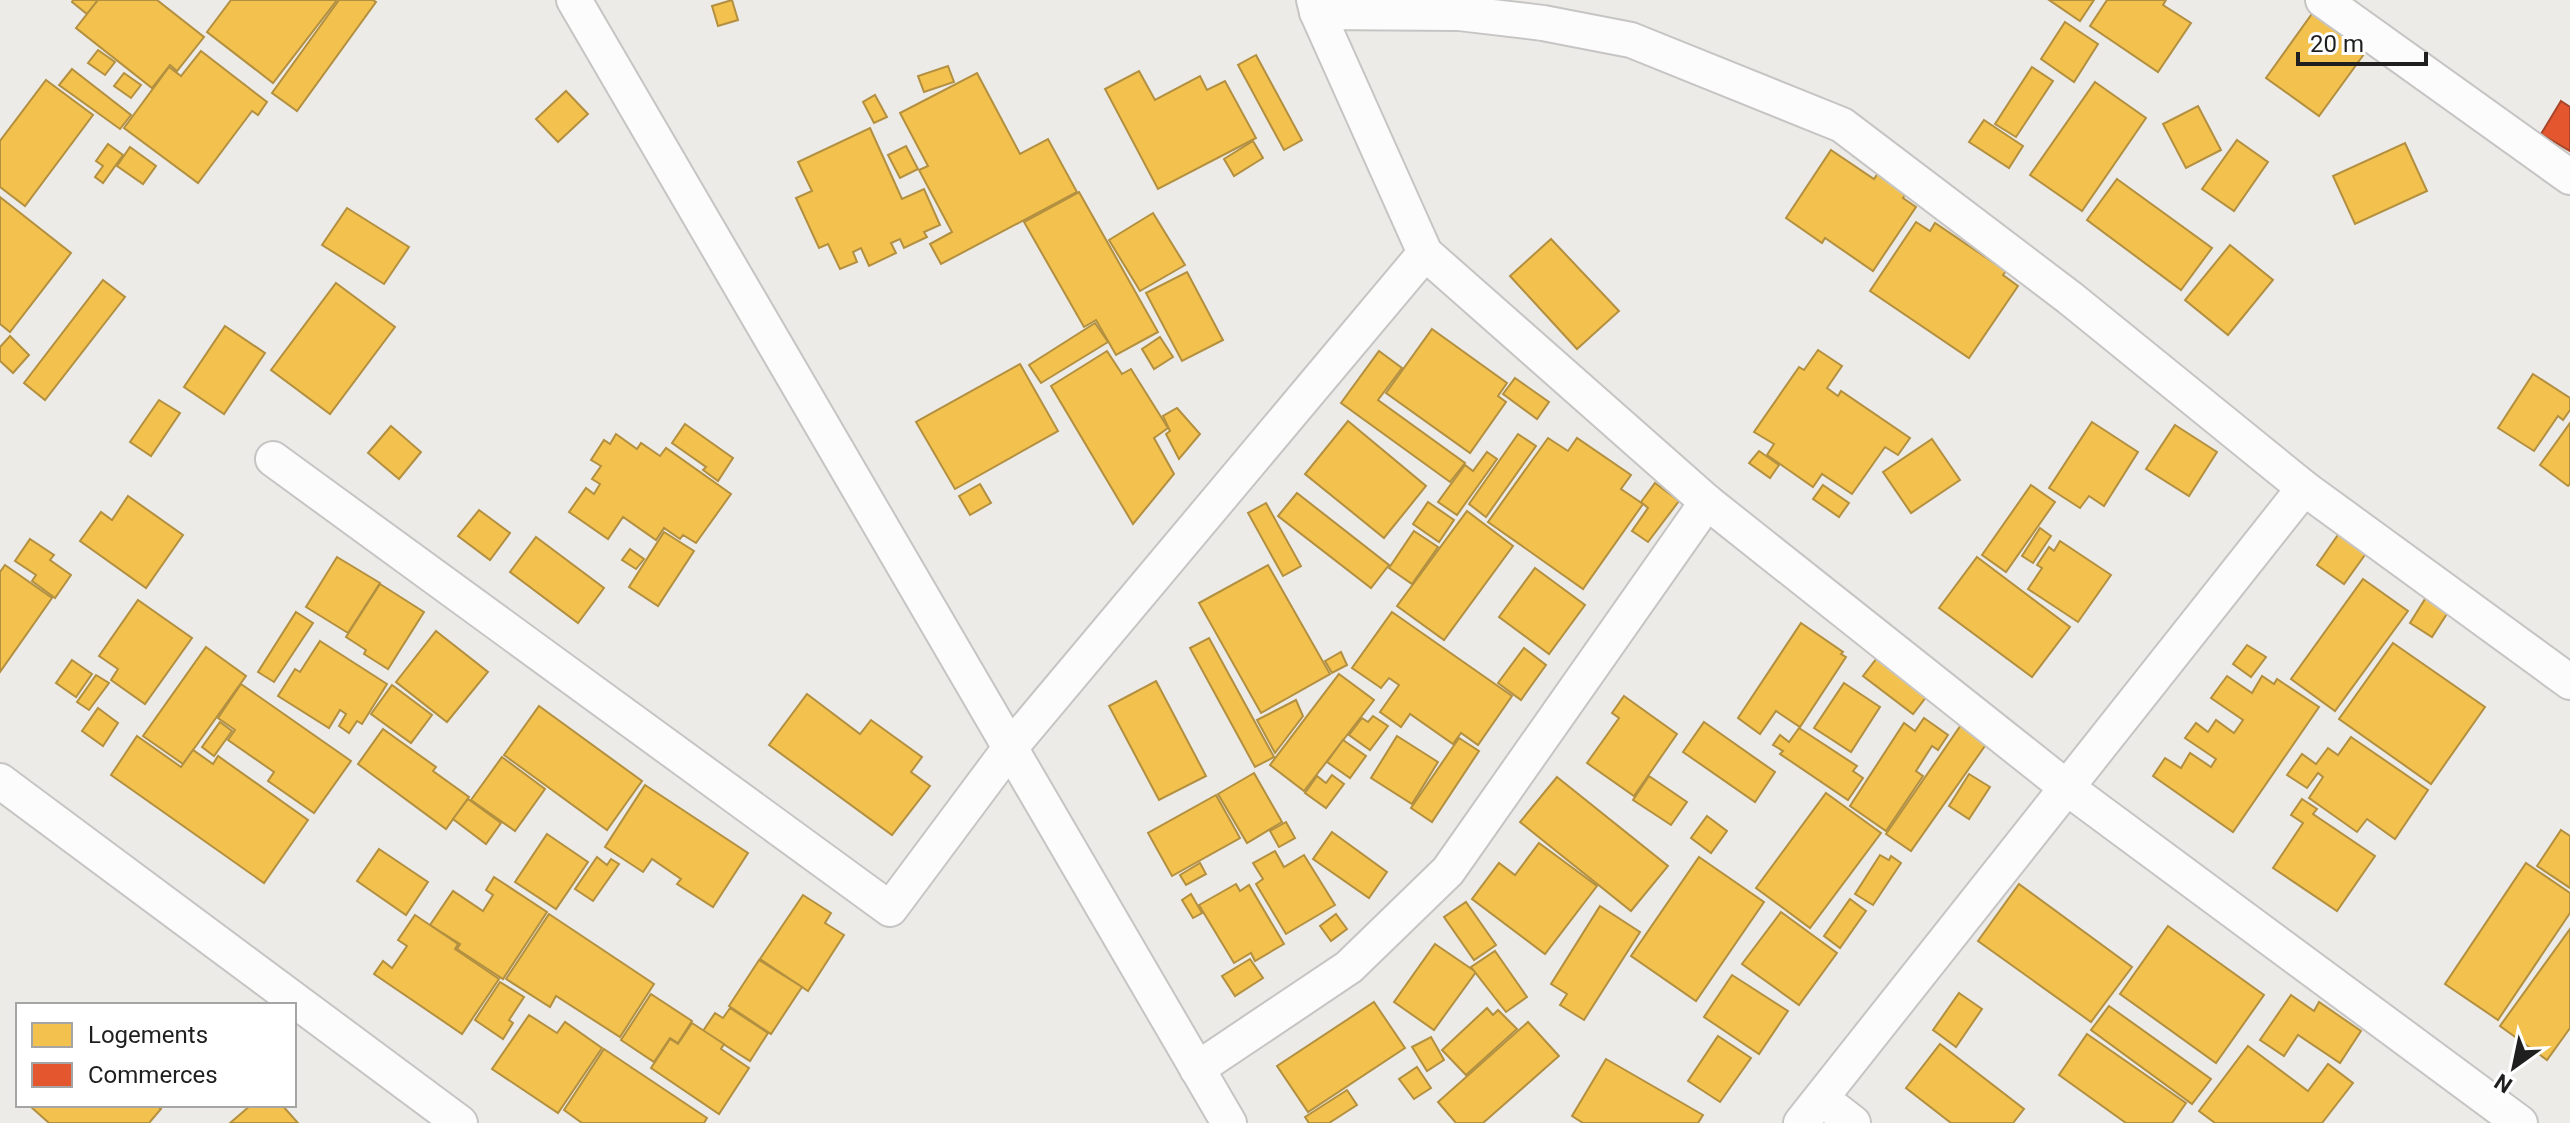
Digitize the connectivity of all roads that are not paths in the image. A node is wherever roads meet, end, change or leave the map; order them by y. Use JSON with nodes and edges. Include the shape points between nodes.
{"nodes":[{"id":1,"x":574,"y":0,"type":"edge"},
{"id":2,"x":2323,"y":0,"type":"edge"},
{"id":3,"x":1316,"y":6,"type":"edge"},
{"id":4,"x":2570,"y":177,"type":"edge"},
{"id":5,"x":1425,"y":253,"type":"junction"},
{"id":6,"x":273,"y":459,"type":"dead end"},
{"id":7,"x":2304,"y":488,"type":"junction"},
{"id":8,"x":1707,"y":502,"type":"junction"},
{"id":9,"x":2570,"y":682,"type":"edge"},
{"id":10,"x":1010,"y":748,"type":"junction"},
{"id":11,"x":0,"y":781,"type":"edge"},
{"id":12,"x":2066,"y":787,"type":"junction"},
{"id":13,"x":1197,"y":1069,"type":"junction"},
{"id":14,"x":1811,"y":1111,"type":"edge"},
{"id":15,"x":460,"y":1123,"type":"edge"},
{"id":16,"x":1229,"y":1123,"type":"edge"},
{"id":17,"x":1853,"y":1123,"type":"edge"},
{"id":18,"x":2520,"y":1123,"type":"edge"}],
"edges":[{"from":1,"to":10,"type":"street"},
{"from":2,"to":4,"type":"street"},
{"from":3,"to":5,"type":"street"},
{"from":3,"to":7,"type":"street","via":[[1459,13],[1631,40],[1842,125],[2070,298]]},
{"from":5,"to":8,"type":"street"},
{"from":5,"to":10,"type":"street"},
{"from":6,"to":10,"type":"street","via":[[890,909]]},
{"from":7,"to":9,"type":"street"},
{"from":7,"to":12,"type":"street"},
{"from":8,"to":12,"type":"street"},
{"from":8,"to":13,"type":"street","via":[[1448,871],[1349,967]]},
{"from":10,"to":13,"type":"street"},
{"from":11,"to":15,"type":"street"},
{"from":12,"to":14,"type":"street"},
{"from":12,"to":18,"type":"street"},
{"from":13,"to":16,"type":"street"},
{"from":14,"to":17,"type":"street"}]}
